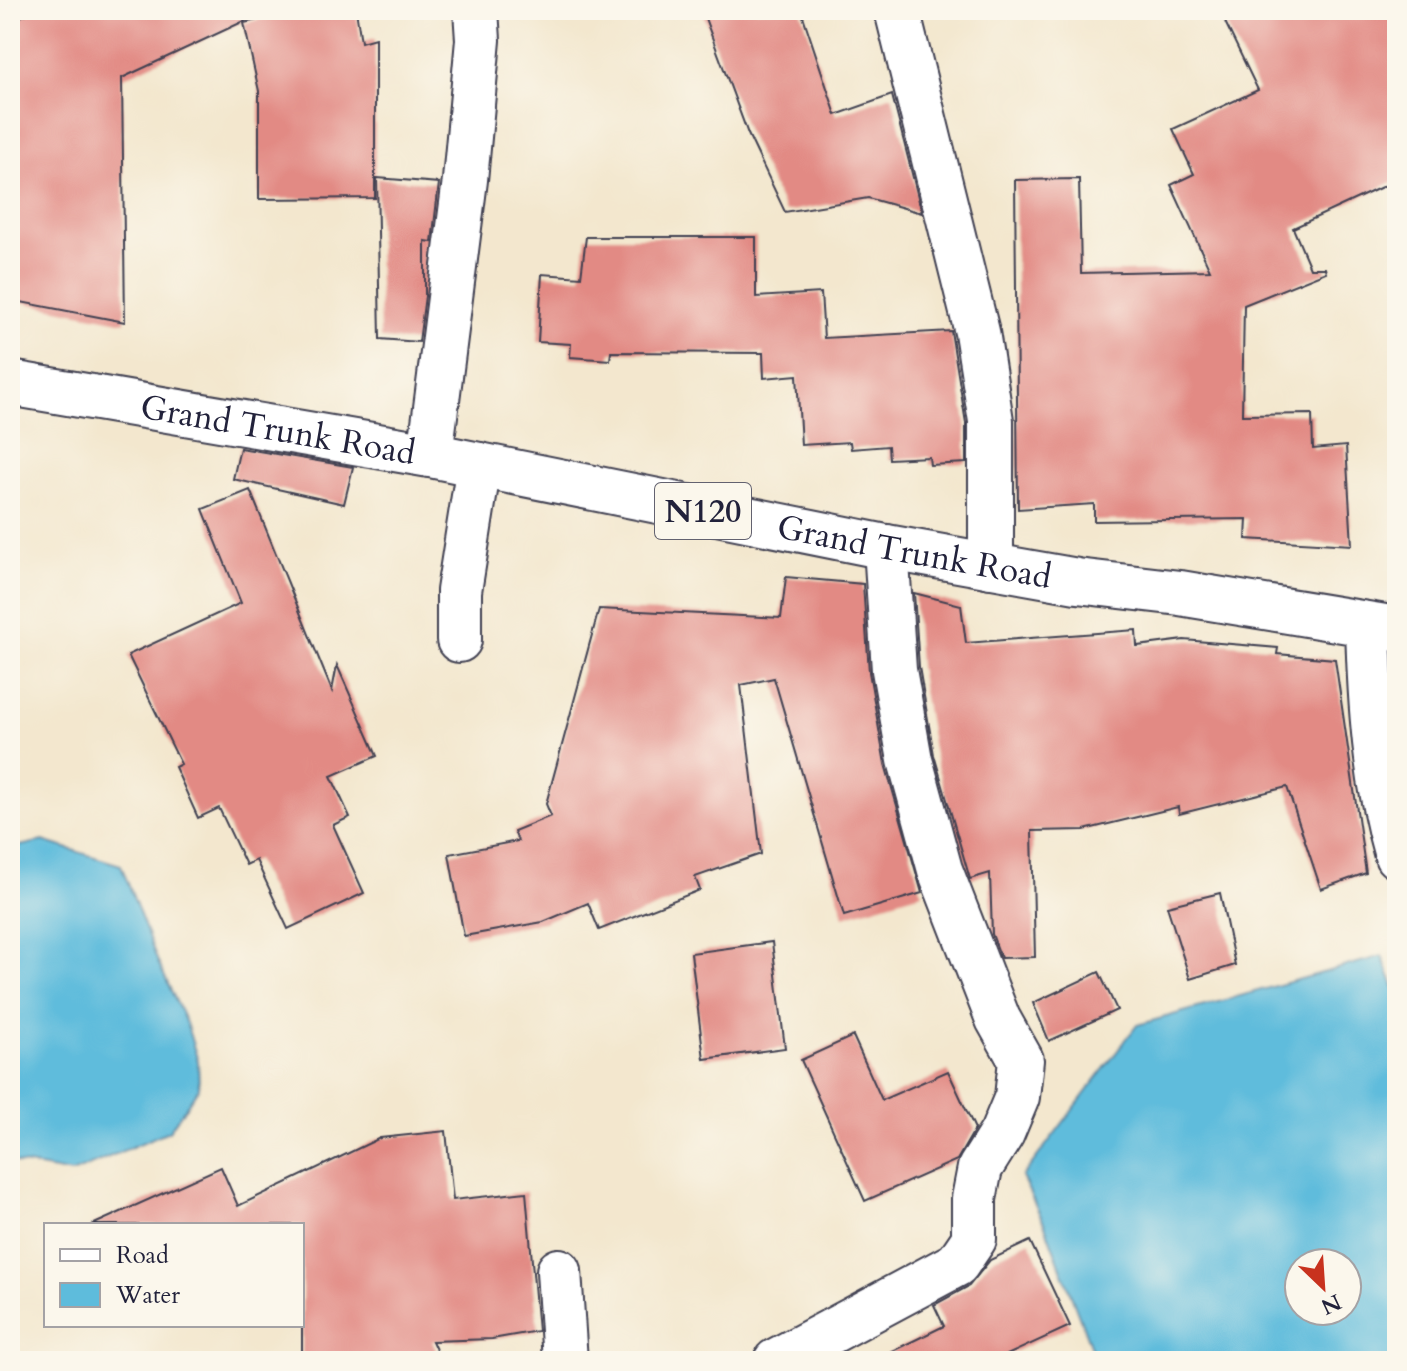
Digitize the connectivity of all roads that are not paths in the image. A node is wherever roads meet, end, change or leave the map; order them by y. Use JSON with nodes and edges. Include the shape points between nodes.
{"nodes":[{"id":1,"x":476,"y":10,"type":"edge"},
{"id":2,"x":897,"y":10,"type":"edge"},
{"id":3,"x":10,"y":383,"type":"edge"},
{"id":4,"x":430,"y":455,"type":"junction"},
{"id":5,"x":479,"y":465,"type":"junction"},
{"id":6,"x":886,"y":547,"type":"junction"},
{"id":7,"x":991,"y":566,"type":"junction"},
{"id":8,"x":1382,"y":627,"type":"edge"},
{"id":9,"x":459,"y":640,"type":"dead end"},
{"id":10,"x":1397,"y":856,"type":"edge"},
{"id":11,"x":559,"y":1271,"type":"dead end"},
{"id":12,"x":565,"y":1361,"type":"edge"},
{"id":13,"x":776,"y":1361,"type":"edge"}],
"edges":[{"from":1,"to":4,"type":"main road","via":[[465,180]]},
{"from":2,"to":7,"type":"main road","via":[[977,332],[991,421]]},
{"from":3,"to":4,"type":"main road","name":"Grand Trunk Road","number":"N120"},
{"from":4,"to":5,"type":"main road","name":"Grand Trunk Road","number":"N120"},
{"from":5,"to":6,"type":"main road","name":"Grand Trunk Road","number":"N120"},
{"from":5,"to":9,"type":"main road","via":[[459,591]]},
{"from":6,"to":7,"type":"main road","name":"Grand Trunk Road","number":"N120"},
{"from":6,"to":13,"type":"main road","via":[[894,670],[910,760],[940,870],[998,1019],[1021,1060],[1017,1097],[980,1168],[974,1239],[957,1264]]},
{"from":7,"to":8,"type":"main road","name":"Grand Trunk Road","number":"N120"},
{"from":8,"to":10,"type":"main road","via":[[1376,764]]},
{"from":11,"to":12,"type":"main road"}]}
